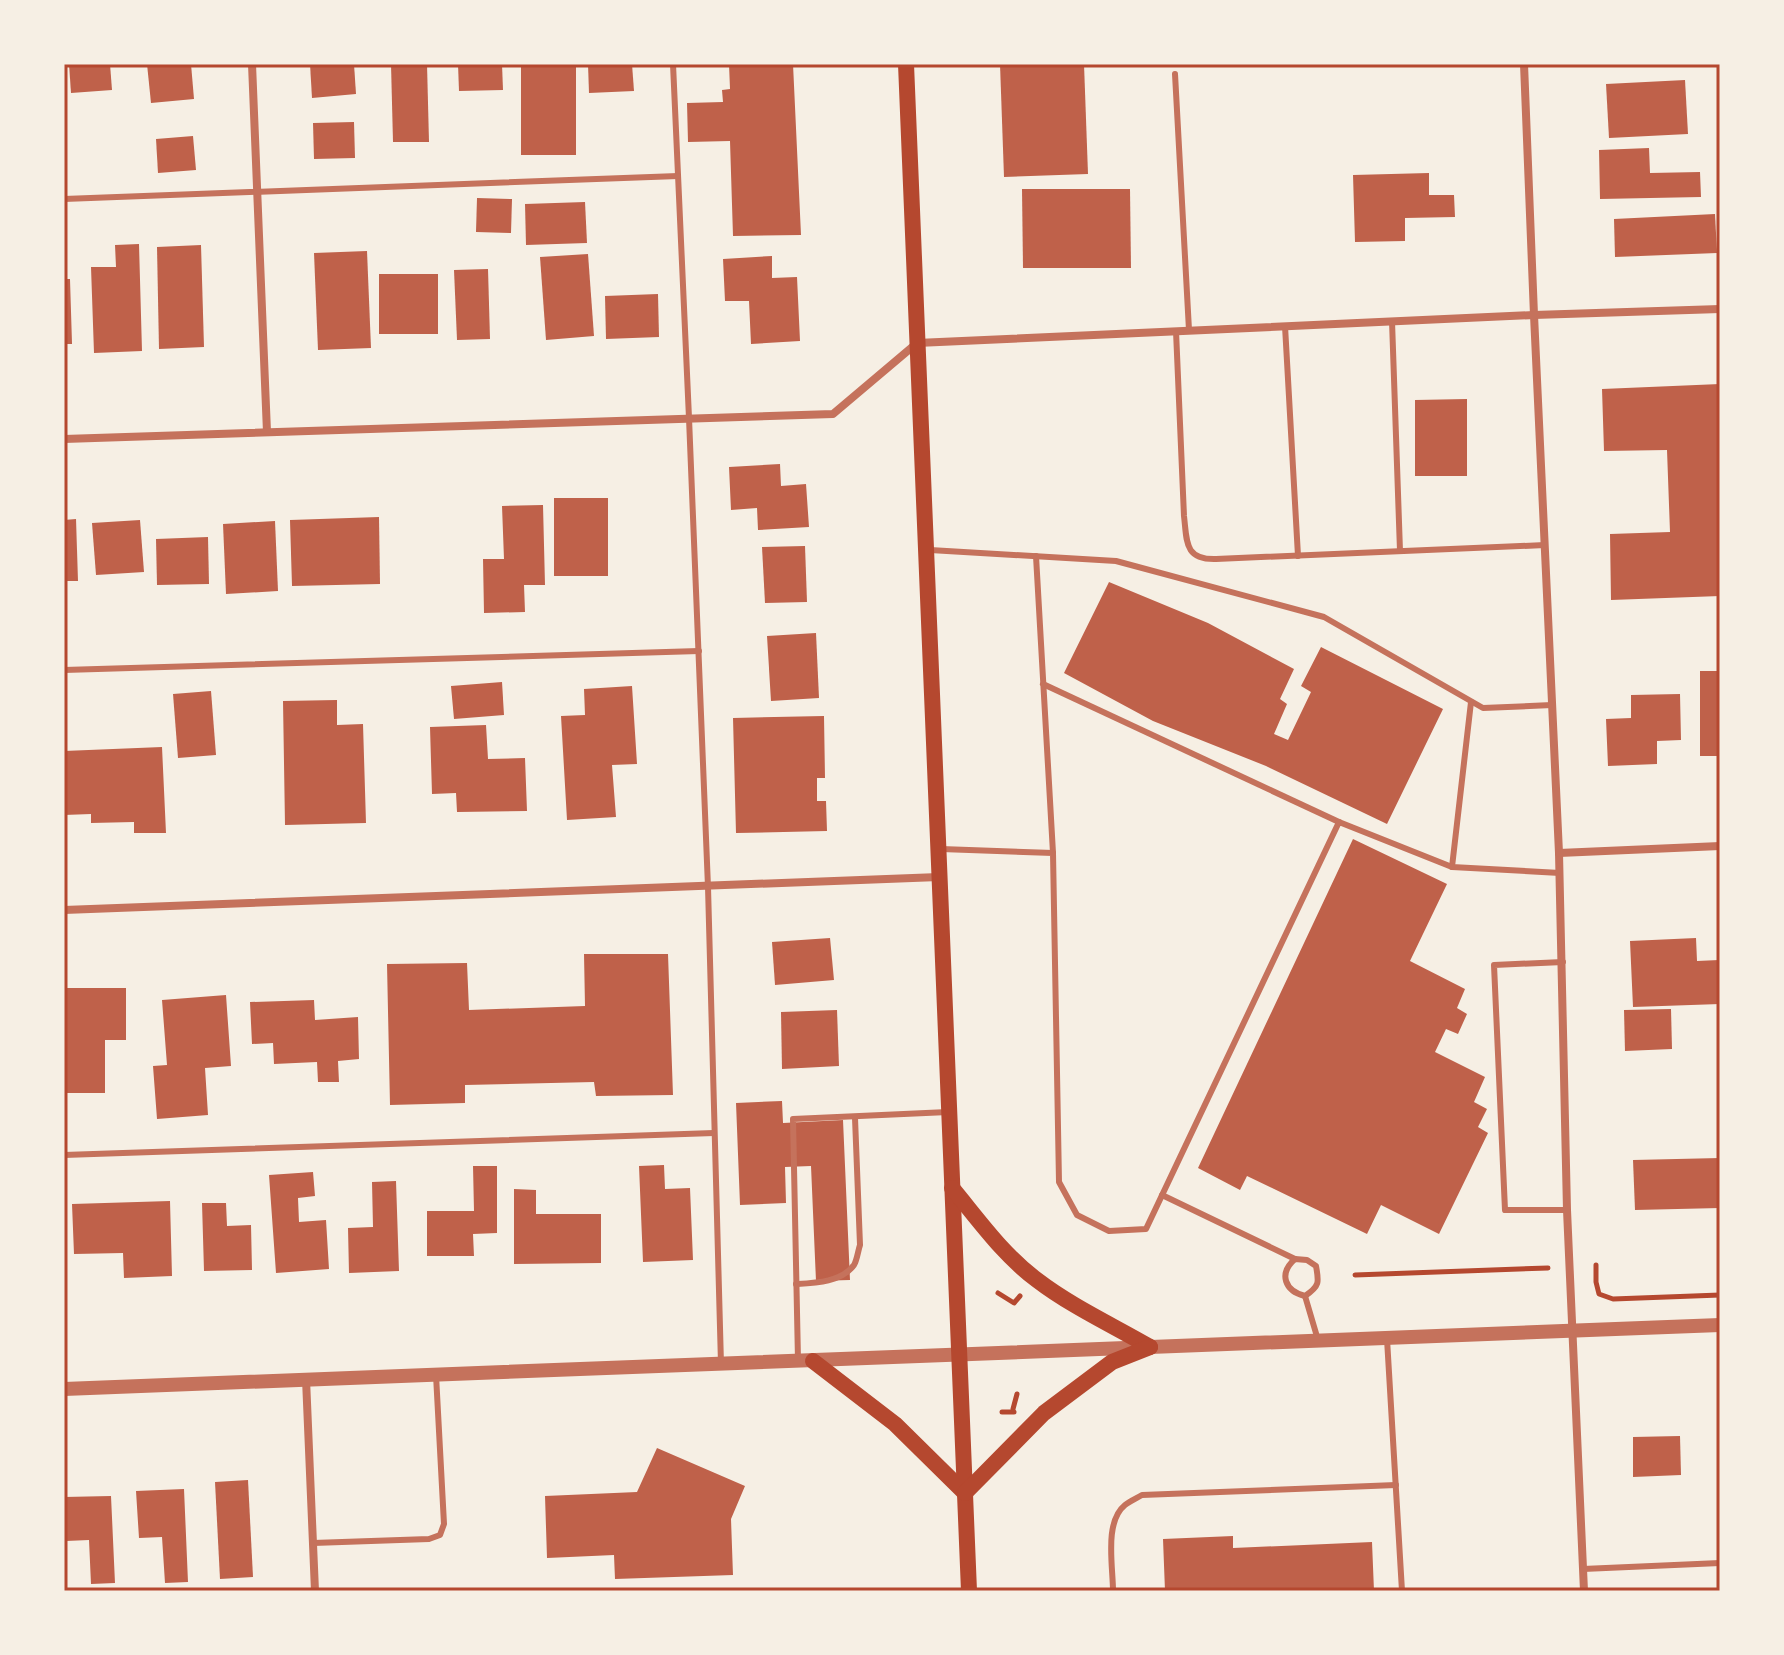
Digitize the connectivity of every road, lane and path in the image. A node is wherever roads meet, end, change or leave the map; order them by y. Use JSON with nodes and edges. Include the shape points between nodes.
{"nodes":[{"id":1,"x":252,"y":64,"type":"edge"},
{"id":2,"x":673,"y":64,"type":"edge"},
{"id":3,"x":906,"y":64,"type":"edge"},
{"id":4,"x":1524,"y":64,"type":"edge"},
{"id":5,"x":1175,"y":74,"type":"dead end"},
{"id":6,"x":678,"y":176,"type":"junction"},
{"id":7,"x":257,"y":192,"type":"junction"},
{"id":8,"x":64,"y":199,"type":"edge"},
{"id":9,"x":1720,"y":309,"type":"edge"},
{"id":10,"x":1534,"y":315,"type":"junction"},
{"id":11,"x":1392,"y":321,"type":"junction"},
{"id":12,"x":1285,"y":326,"type":"junction"},
{"id":13,"x":1189,"y":330,"type":"junction"},
{"id":14,"x":1176,"y":331,"type":"junction"},
{"id":15,"x":917,"y":343,"type":"junction"},
{"id":16,"x":689,"y":418,"type":"junction"},
{"id":17,"x":267,"y":432,"type":"junction"},
{"id":18,"x":64,"y":439,"type":"edge"},
{"id":19,"x":1545,"y":545,"type":"junction"},
{"id":20,"x":926,"y":550,"type":"junction"},
{"id":21,"x":1400,"y":551,"type":"junction"},
{"id":22,"x":1036,"y":556,"type":"junction"},
{"id":23,"x":1298,"y":556,"type":"junction"},
{"id":24,"x":699,"y":651,"type":"junction"},
{"id":25,"x":64,"y":670,"type":"edge"},
{"id":26,"x":1043,"y":684,"type":"junction"},
{"id":27,"x":1471,"y":702,"type":"junction"},
{"id":28,"x":1552,"y":705,"type":"junction"},
{"id":29,"x":1339,"y":822,"type":"junction"},
{"id":30,"x":1720,"y":846,"type":"edge"},
{"id":31,"x":938,"y":849,"type":"junction"},
{"id":32,"x":1053,"y":853,"type":"junction"},
{"id":33,"x":1559,"y":853,"type":"junction"},
{"id":34,"x":1452,"y":867,"type":"junction"},
{"id":35,"x":1560,"y":873,"type":"junction"},
{"id":36,"x":939,"y":877,"type":"junction"},
{"id":37,"x":708,"y":887,"type":"junction"},
{"id":38,"x":64,"y":910,"type":"edge"},
{"id":39,"x":1563,"y":962,"type":"junction"},
{"id":40,"x":948,"y":1112,"type":"junction"},
{"id":41,"x":855,"y":1118,"type":"junction"},
{"id":42,"x":714,"y":1133,"type":"junction"},
{"id":43,"x":64,"y":1155,"type":"edge"},
{"id":44,"x":952,"y":1188,"type":"junction"},
{"id":45,"x":1162,"y":1195,"type":"junction"},
{"id":46,"x":1567,"y":1210,"type":"junction"},
{"id":47,"x":1295,"y":1259,"type":"junction"},
{"id":48,"x":1596,"y":1265,"type":"dead end"},
{"id":49,"x":1548,"y":1268,"type":"dead end"},
{"id":50,"x":1355,"y":1275,"type":"dead end"},
{"id":51,"x":796,"y":1284,"type":"junction"},
{"id":52,"x":998,"y":1293,"type":"dead end"},
{"id":53,"x":1720,"y":1295,"type":"edge"},
{"id":54,"x":1305,"y":1296,"type":"junction"},
{"id":55,"x":1014,"y":1303,"type":"dead end"},
{"id":56,"x":1720,"y":1325,"type":"edge"},
{"id":57,"x":1573,"y":1329,"type":"junction"},
{"id":58,"x":1387,"y":1337,"type":"junction"},
{"id":59,"x":1318,"y":1340,"type":"junction"},
{"id":60,"x":1150,"y":1347,"type":"junction"},
{"id":61,"x":959,"y":1355,"type":"junction"},
{"id":62,"x":806,"y":1361,"type":"junction"},
{"id":63,"x":721,"y":1364,"type":"junction"},
{"id":64,"x":436,"y":1375,"type":"junction"},
{"id":65,"x":306,"y":1379,"type":"junction"},
{"id":66,"x":64,"y":1389,"type":"edge"},
{"id":67,"x":1017,"y":1394,"type":"dead end"},
{"id":68,"x":1013,"y":1412,"type":"dead end"},
{"id":69,"x":1396,"y":1485,"type":"junction"},
{"id":70,"x":965,"y":1493,"type":"junction"},
{"id":71,"x":313,"y":1543,"type":"junction"},
{"id":72,"x":1720,"y":1563,"type":"edge"},
{"id":73,"x":1583,"y":1569,"type":"junction"},
{"id":74,"x":315,"y":1591,"type":"edge"},
{"id":75,"x":969,"y":1591,"type":"edge"},
{"id":76,"x":1113,"y":1591,"type":"edge"},
{"id":77,"x":1402,"y":1591,"type":"edge"},
{"id":78,"x":1584,"y":1591,"type":"edge"}],
"edges":[{"from":1,"to":7,"type":"street"},
{"from":2,"to":6,"type":"lane"},
{"from":3,"to":15,"type":"main road"},
{"from":4,"to":10,"type":"street"},
{"from":5,"to":13,"type":"lane"},
{"from":6,"to":7,"type":"lane"},
{"from":6,"to":16,"type":"lane"},
{"from":7,"to":8,"type":"lane"},
{"from":7,"to":17,"type":"street"},
{"from":9,"to":10,"type":"street"},
{"from":10,"to":11,"type":"street"},
{"from":10,"to":19,"type":"street"},
{"from":11,"to":12,"type":"street"},
{"from":11,"to":21,"type":"lane"},
{"from":12,"to":13,"type":"street"},
{"from":12,"to":23,"type":"lane"},
{"from":13,"to":14,"type":"street"},
{"from":14,"to":15,"type":"street"},
{"from":14,"to":23,"type":"lane","via":[[1188,546],[1205,560]]},
{"from":15,"to":16,"type":"street","via":[[833,414]]},
{"from":15,"to":20,"type":"main road"},
{"from":16,"to":17,"type":"street"},
{"from":16,"to":24,"type":"lane"},
{"from":17,"to":18,"type":"street"},
{"from":19,"to":21,"type":"lane"},
{"from":19,"to":28,"type":"street"},
{"from":20,"to":22,"type":"lane"},
{"from":20,"to":31,"type":"main road"},
{"from":21,"to":23,"type":"lane"},
{"from":22,"to":26,"type":"lane"},
{"from":22,"to":27,"type":"lane","via":[[1116,561],[1324,617]]},
{"from":24,"to":25,"type":"lane"},
{"from":24,"to":37,"type":"lane"},
{"from":26,"to":29,"type":"lane"},
{"from":26,"to":32,"type":"lane"},
{"from":27,"to":28,"type":"lane","via":[[1483,708]]},
{"from":27,"to":34,"type":"lane"},
{"from":28,"to":33,"type":"street"},
{"from":29,"to":34,"type":"lane"},
{"from":29,"to":45,"type":"lane"},
{"from":30,"to":33,"type":"street"},
{"from":31,"to":32,"type":"lane"},
{"from":31,"to":36,"type":"main road"},
{"from":32,"to":45,"type":"lane","via":[[1059,1182],[1077,1215],[1109,1231],[1146,1229]]},
{"from":33,"to":35,"type":"street"},
{"from":34,"to":35,"type":"lane"},
{"from":35,"to":39,"type":"street"},
{"from":36,"to":37,"type":"street"},
{"from":36,"to":40,"type":"main road"},
{"from":37,"to":38,"type":"street"},
{"from":37,"to":42,"type":"lane"},
{"from":39,"to":46,"type":"street"},
{"from":39,"to":46,"type":"lane","via":[[1494,965],[1505,1210]]},
{"from":40,"to":41,"type":"lane"},
{"from":40,"to":44,"type":"main road"},
{"from":41,"to":51,"type":"lane","via":[[860,1245],[854,1265],[840,1277]]},
{"from":41,"to":51,"type":"lane","via":[[793,1119]]},
{"from":42,"to":43,"type":"lane"},
{"from":42,"to":63,"type":"lane"},
{"from":44,"to":60,"type":"main road","via":[[1034,1278]]},
{"from":44,"to":61,"type":"main road"},
{"from":45,"to":47,"type":"lane"},
{"from":46,"to":57,"type":"street"},
{"from":47,"to":54,"type":"lane","via":[[1288,1265],[1287,1285]]},
{"from":47,"to":54,"type":"lane","via":[[1316,1266],[1318,1281]]},
{"from":48,"to":53,"type":"path","via":[[1599,1294],[1613,1299]]},
{"from":49,"to":50,"type":"path"},
{"from":51,"to":62,"type":"lane"},
{"from":52,"to":55,"type":"path"},
{"from":54,"to":59,"type":"lane"},
{"from":56,"to":57,"type":"street"},
{"from":57,"to":58,"type":"street"},
{"from":57,"to":73,"type":"street"},
{"from":58,"to":59,"type":"street"},
{"from":58,"to":69,"type":"lane"},
{"from":59,"to":60,"type":"street"},
{"from":60,"to":61,"type":"street"},
{"from":60,"to":70,"type":"main road","via":[[1112,1362],[1044,1413]]},
{"from":61,"to":62,"type":"street"},
{"from":61,"to":70,"type":"main road"},
{"from":62,"to":63,"type":"street"},
{"from":62,"to":70,"type":"main road","via":[[895,1424]]},
{"from":63,"to":64,"type":"street"},
{"from":64,"to":65,"type":"street"},
{"from":64,"to":71,"type":"lane","via":[[444,1524],[440,1535]]},
{"from":65,"to":66,"type":"street"},
{"from":65,"to":71,"type":"street"},
{"from":67,"to":68,"type":"path"},
{"from":69,"to":76,"type":"lane","via":[[1142,1495],[1114,1519]]},
{"from":69,"to":77,"type":"lane"},
{"from":70,"to":75,"type":"main road"},
{"from":71,"to":74,"type":"street"},
{"from":72,"to":73,"type":"lane"},
{"from":73,"to":78,"type":"street"}]}
